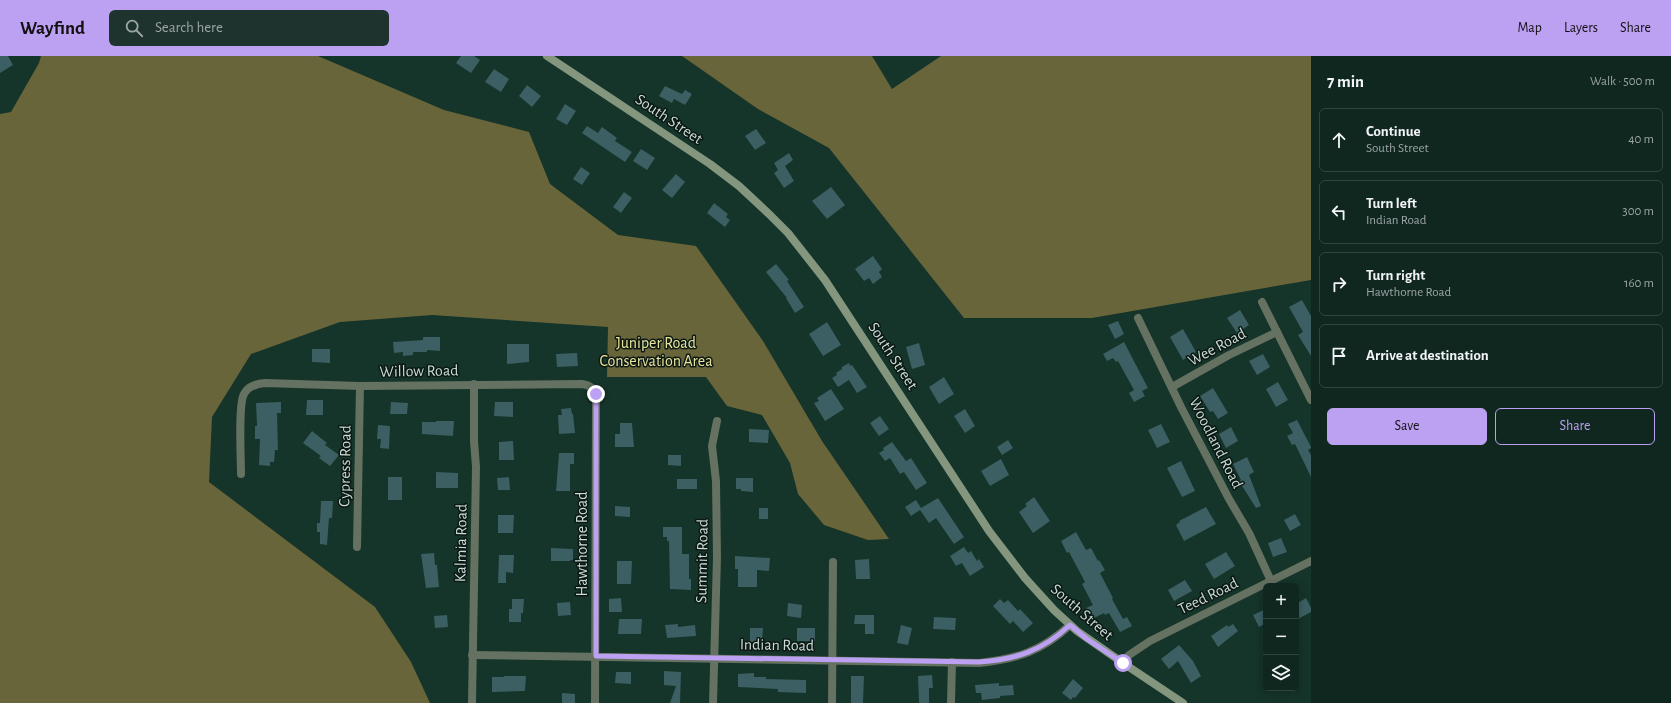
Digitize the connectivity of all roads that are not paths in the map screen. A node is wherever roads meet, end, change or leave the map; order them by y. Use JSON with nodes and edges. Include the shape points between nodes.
{"nodes":[{"id":1,"x":547,"y":56,"type":"edge"},
{"id":2,"x":1262,"y":302,"type":"dead end"},
{"id":3,"x":1138,"y":318,"type":"dead end"},
{"id":4,"x":1277,"y":332,"type":"junction"},
{"id":5,"x":474,"y":384,"type":"junction"},
{"id":6,"x":360,"y":386,"type":"junction"},
{"id":7,"x":592,"y":387,"type":"joint"},
{"id":8,"x":1172,"y":387,"type":"junction"},
{"id":9,"x":1311,"y":400,"type":"edge"},
{"id":10,"x":717,"y":421,"type":"dead end"},
{"id":11,"x":241,"y":474,"type":"dead end"},
{"id":12,"x":357,"y":547,"type":"dead end"},
{"id":13,"x":1311,"y":560,"type":"edge"},
{"id":14,"x":833,"y":562,"type":"dead end"},
{"id":15,"x":1271,"y":581,"type":"junction"},
{"id":16,"x":1070,"y":625,"type":"junction"},
{"id":17,"x":472,"y":655,"type":"junction"},
{"id":18,"x":596,"y":656,"type":"junction"},
{"id":19,"x":714,"y":658,"type":"junction"},
{"id":20,"x":833,"y":660,"type":"junction"},
{"id":21,"x":952,"y":662,"type":"junction"},
{"id":22,"x":1123,"y":663,"type":"junction"},
{"id":23,"x":472,"y":703,"type":"edge"},
{"id":24,"x":595,"y":703,"type":"edge"},
{"id":25,"x":713,"y":703,"type":"edge"},
{"id":26,"x":832,"y":703,"type":"edge"},
{"id":27,"x":951,"y":703,"type":"edge"},
{"id":28,"x":1183,"y":703,"type":"edge"}],
"edges":[{"from":1,"to":16,"type":"main road","name":"South Street","via":[[720,171],[750,195],[788,233],[834,292],[996,542],[1025,578]]},
{"from":2,"to":4,"type":"street"},
{"from":3,"to":8,"type":"street","name":"Woodland Road"},
{"from":4,"to":8,"type":"street","name":"Wee Road"},
{"from":4,"to":9,"type":"street"},
{"from":5,"to":6,"type":"street","name":"Willow Road"},
{"from":5,"to":7,"type":"street","name":"Willow Road","via":[[582,384]]},
{"from":5,"to":17,"type":"street","name":"Kalmia Road","via":[[476,474]]},
{"from":6,"to":11,"type":"street","name":"Willow Road","via":[[265,384],[255,385],[247,390],[242,401]]},
{"from":6,"to":12,"type":"street","name":"Cypress Road"},
{"from":7,"to":18,"type":"street","name":"Hawthorne Road","via":[[596,397]]},
{"from":8,"to":15,"type":"street","name":"Woodland Road","via":[[1249,533]]},
{"from":10,"to":19,"type":"street","name":"Summit Road","via":[[712,452],[716,481],[718,557]]},
{"from":13,"to":15,"type":"street","name":"Teed Road"},
{"from":14,"to":20,"type":"street"},
{"from":15,"to":22,"type":"street","name":"Teed Road","via":[[1150,641]]},
{"from":16,"to":21,"type":"street","name":"Indian Road","via":[[1044,646],[1021,656],[989,662]]},
{"from":16,"to":22,"type":"main road","name":"South Street"},
{"from":17,"to":18,"type":"street","name":"Indian Road"},
{"from":17,"to":23,"type":"street","name":"Kalmia Road"},
{"from":18,"to":19,"type":"street","name":"Indian Road"},
{"from":18,"to":24,"type":"street","name":"Hawthorne Road"},
{"from":19,"to":20,"type":"street","name":"Indian Road"},
{"from":19,"to":25,"type":"street","name":"Summit Road"},
{"from":20,"to":21,"type":"street","name":"Indian Road"},
{"from":20,"to":26,"type":"street"},
{"from":21,"to":27,"type":"street"},
{"from":22,"to":28,"type":"main road","name":"South Street"}]}
